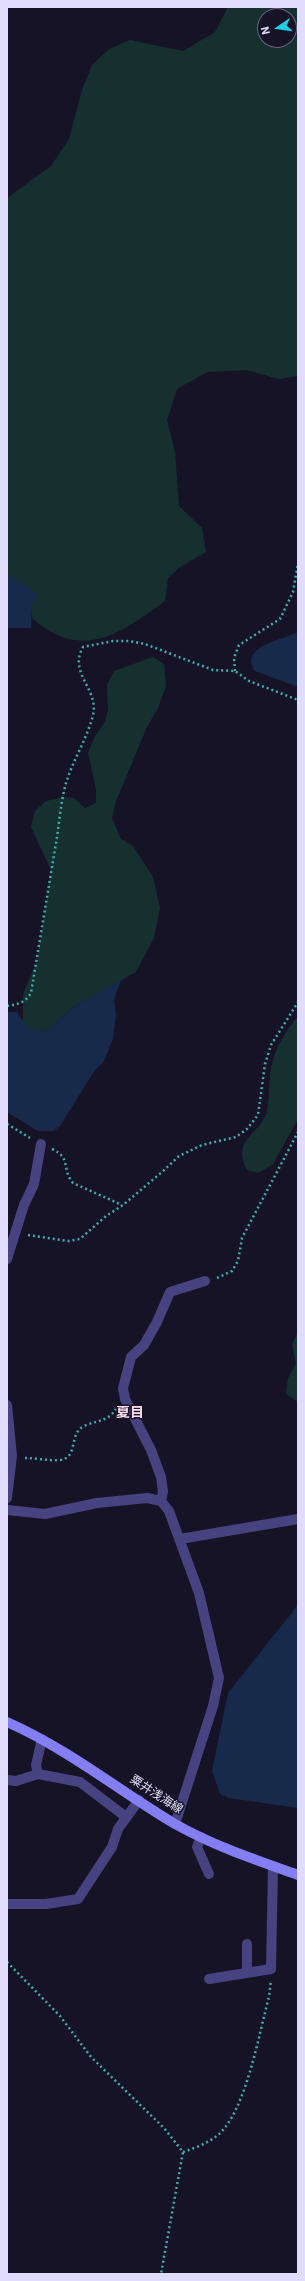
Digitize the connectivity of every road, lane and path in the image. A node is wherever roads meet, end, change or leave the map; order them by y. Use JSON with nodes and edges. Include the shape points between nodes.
{"nodes":[{"id":1,"x":298,"y":563,"type":"edge"},
{"id":2,"x":235,"y":671,"type":"junction"},
{"id":3,"x":298,"y":700,"type":"edge"},
{"id":4,"x":298,"y":1002,"type":"edge"},
{"id":5,"x":7,"y":1006,"type":"edge"},
{"id":6,"x":7,"y":1124,"type":"edge"},
{"id":7,"x":298,"y":1132,"type":"edge"},
{"id":8,"x":41,"y":1144,"type":"junction"},
{"id":9,"x":123,"y":1205,"type":"junction"},
{"id":10,"x":15,"y":1232,"type":"junction"},
{"id":11,"x":7,"y":1259,"type":"edge"},
{"id":12,"x":205,"y":1282,"type":"joint"},
{"id":13,"x":7,"y":1405,"type":"edge"},
{"id":14,"x":118,"y":1406,"type":"dead end"},
{"id":15,"x":12,"y":1456,"type":"junction"},
{"id":16,"x":7,"y":1498,"type":"edge"},
{"id":17,"x":161,"y":1501,"type":"junction"},
{"id":18,"x":7,"y":1510,"type":"edge"},
{"id":19,"x":298,"y":1519,"type":"edge"},
{"id":20,"x":180,"y":1539,"type":"junction"},
{"id":21,"x":7,"y":1722,"type":"edge"},
{"id":22,"x":42,"y":1739,"type":"junction"},
{"id":23,"x":38,"y":1774,"type":"junction"},
{"id":24,"x":7,"y":1780,"type":"edge"},
{"id":25,"x":139,"y":1800,"type":"junction"},
{"id":26,"x":126,"y":1817,"type":"junction"},
{"id":27,"x":176,"y":1824,"type":"junction"},
{"id":28,"x":201,"y":1837,"type":"junction"},
{"id":29,"x":273,"y":1866,"type":"junction"},
{"id":30,"x":209,"y":1874,"type":"dead end"},
{"id":31,"x":298,"y":1875,"type":"edge"},
{"id":32,"x":7,"y":1904,"type":"edge"},
{"id":33,"x":247,"y":1944,"type":"dead end"},
{"id":34,"x":7,"y":1962,"type":"edge"},
{"id":35,"x":271,"y":1969,"type":"junction"},
{"id":36,"x":246,"y":1973,"type":"junction"},
{"id":37,"x":209,"y":1979,"type":"dead end"},
{"id":38,"x":183,"y":2152,"type":"junction"},
{"id":39,"x":161,"y":2274,"type":"edge"}],
"edges":[{"from":1,"to":2,"type":"path","via":[[293,592],[280,619],[239,645],[234,658]]},
{"from":2,"to":3,"type":"path","via":[[249,681]]},
{"from":2,"to":5,"type":"path","via":[[213,670],[145,644],[129,641],[113,641],[83,647],[78,656],[79,670],[88,686],[94,712],[90,728],[66,783],[31,993],[27,1000],[20,1004]]},
{"from":4,"to":9,"type":"path","via":[[271,1045],[265,1064],[258,1115],[247,1129],[236,1138],[202,1145],[179,1156]]},
{"from":6,"to":8,"type":"path"},
{"from":7,"to":12,"type":"path","via":[[242,1238],[238,1261],[232,1271]]},
{"from":8,"to":9,"type":"path","via":[[61,1153],[66,1160],[68,1177],[73,1182]]},
{"from":8,"to":10,"type":"street","via":[[34,1184]]},
{"from":9,"to":10,"type":"path","via":[[80,1239],[68,1241]]},
{"from":10,"to":11,"type":"street"},
{"from":12,"to":17,"type":"street","via":[[170,1292],[144,1345],[131,1357],[123,1388],[125,1399],[151,1450],[161,1477]]},
{"from":13,"to":15,"type":"street"},
{"from":14,"to":15,"type":"path","via":[[105,1420],[83,1426],[76,1432],[68,1458],[60,1460]]},
{"from":15,"to":16,"type":"street"},
{"from":17,"to":18,"type":"street","via":[[147,1498],[97,1503],[45,1514]]},
{"from":17,"to":20,"type":"street","via":[[169,1511]]},
{"from":19,"to":20,"type":"street"},
{"from":20,"to":27,"type":"street","via":[[199,1593],[219,1678],[213,1706]]},
{"from":21,"to":22,"type":"main road","name":"粟井浅海線"},
{"from":22,"to":23,"type":"street","via":[[36,1765]]},
{"from":22,"to":25,"type":"main road","name":"粟井浅海線"},
{"from":23,"to":24,"type":"street","via":[[16,1781]]},
{"from":23,"to":26,"type":"street","via":[[80,1782]]},
{"from":25,"to":26,"type":"street"},
{"from":25,"to":27,"type":"main road","name":"粟井浅海線"},
{"from":26,"to":32,"type":"street","via":[[118,1829],[112,1847],[78,1899],[46,1904]]},
{"from":27,"to":28,"type":"main road","name":"粟井浅海線"},
{"from":28,"to":29,"type":"main road","name":"粟井浅海線"},
{"from":28,"to":30,"type":"street","via":[[197,1847]]},
{"from":29,"to":31,"type":"main road","name":"粟井浅海線"},
{"from":29,"to":35,"type":"street"},
{"from":33,"to":36,"type":"street"},
{"from":34,"to":38,"type":"path","via":[[60,2016],[91,2057],[164,2128]]},
{"from":35,"to":36,"type":"street"},
{"from":35,"to":38,"type":"path","via":[[269,1996],[243,2096],[233,2118],[214,2138]]},
{"from":36,"to":37,"type":"street"},
{"from":38,"to":39,"type":"path"}]}
